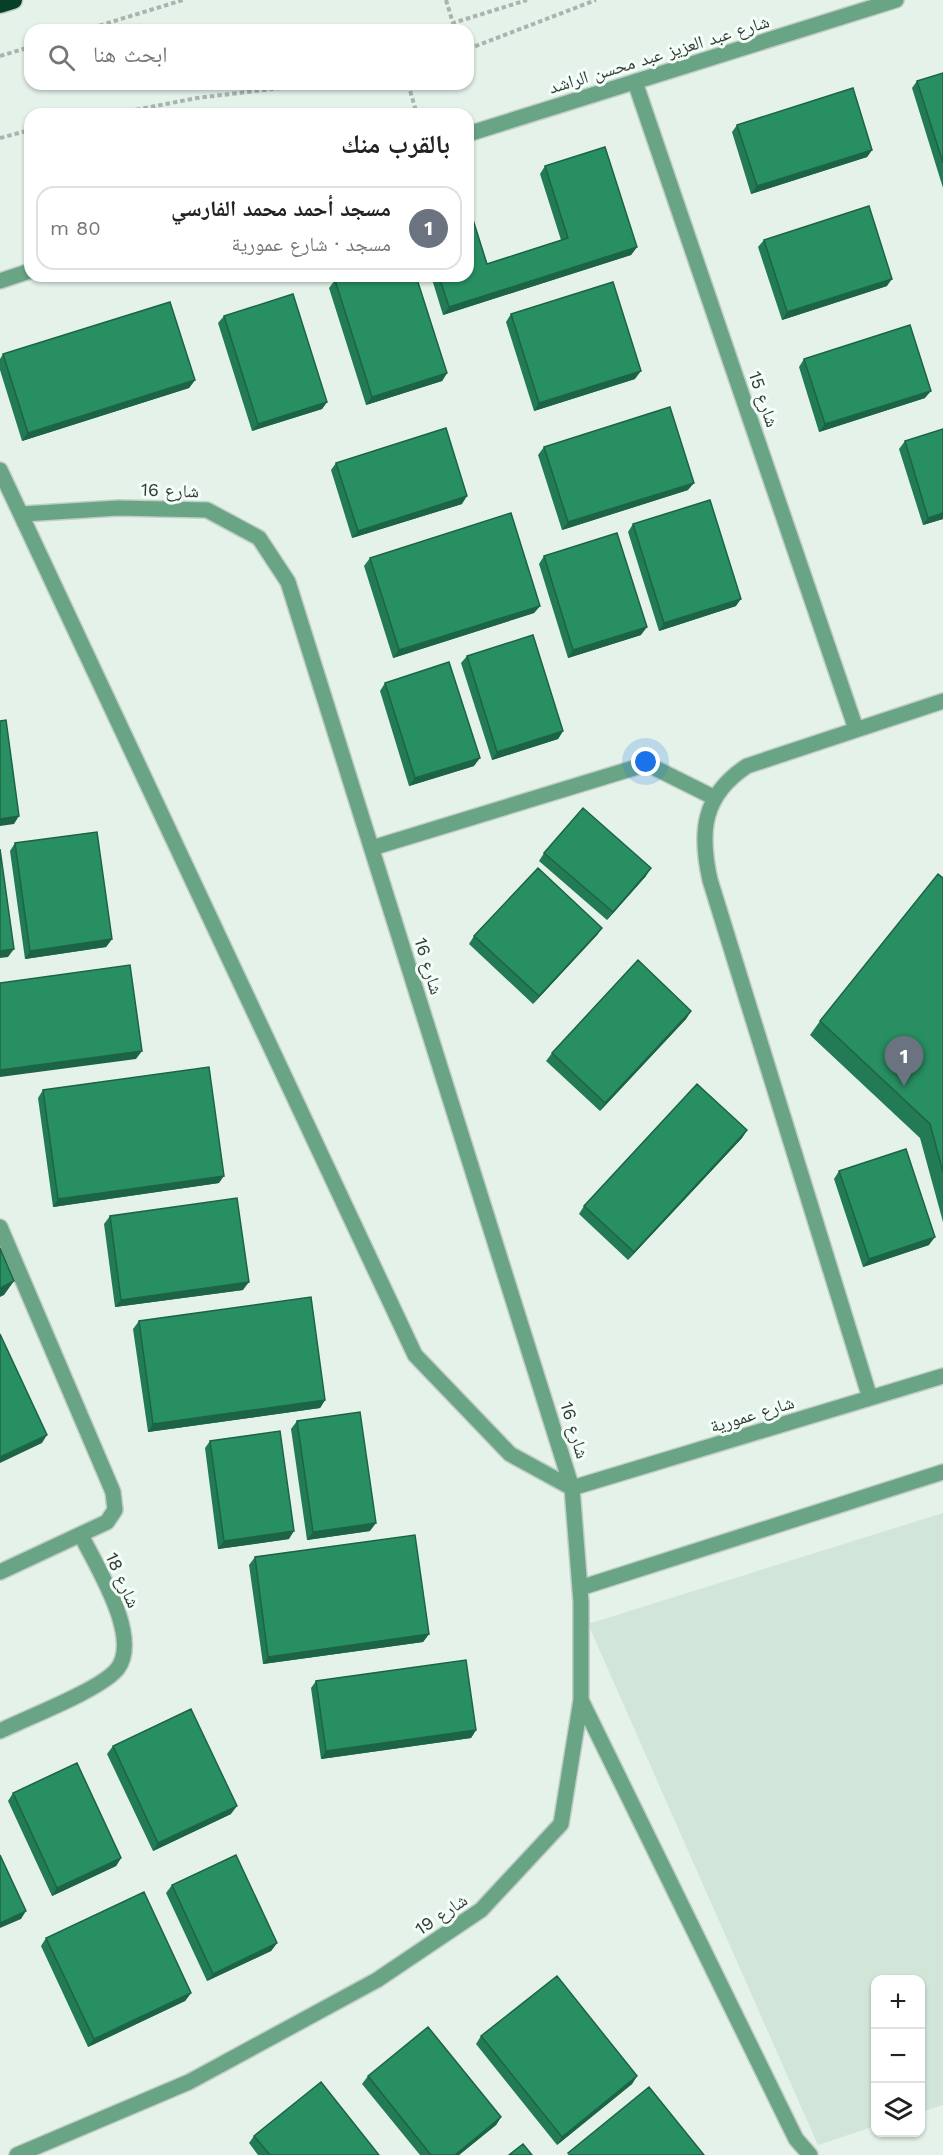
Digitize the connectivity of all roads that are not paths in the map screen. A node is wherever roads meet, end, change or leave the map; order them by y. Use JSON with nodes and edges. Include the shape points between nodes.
{"nodes":[{"id":1,"x":13,"y":0,"type":"edge"},
{"id":2,"x":896,"y":0,"type":"edge"},
{"id":3,"x":0,"y":4,"type":"edge"},
{"id":4,"x":635,"y":82,"type":"junction"},
{"id":5,"x":474,"y":132,"type":"edge"},
{"id":6,"x":24,"y":273,"type":"edge"},
{"id":7,"x":0,"y":281,"type":"edge"},
{"id":8,"x":0,"y":470,"type":"edge"},
{"id":9,"x":23,"y":514,"type":"junction"},
{"id":10,"x":943,"y":701,"type":"edge"},
{"id":11,"x":856,"y":729,"type":"junction"},
{"id":12,"x":715,"y":798,"type":"junction"},
{"id":13,"x":372,"y":848,"type":"junction"},
{"id":14,"x":0,"y":1227,"type":"edge"},
{"id":15,"x":943,"y":1376,"type":"edge"},
{"id":16,"x":870,"y":1398,"type":"junction"},
{"id":17,"x":943,"y":1472,"type":"edge"},
{"id":18,"x":572,"y":1488,"type":"junction"},
{"id":19,"x":81,"y":1535,"type":"junction"},
{"id":20,"x":0,"y":1572,"type":"edge"},
{"id":21,"x":580,"y":1588,"type":"junction"},
{"id":22,"x":580,"y":1700,"type":"junction"},
{"id":23,"x":0,"y":1731,"type":"edge"},
{"id":24,"x":27,"y":2153,"type":"edge"},
{"id":25,"x":810,"y":2155,"type":"edge"}],
"edges":[{"from":1,"to":3,"type":"highway"},
{"from":2,"to":4,"type":"street","name":"شارع عبد العزيز عبد محسن الراشد"},
{"from":4,"to":5,"type":"street","name":"شارع عبد العزيز عبد محسن الراشد"},
{"from":4,"to":11,"type":"street","name":"شارع 15"},
{"from":6,"to":7,"type":"street"},
{"from":8,"to":9,"type":"street","name":"شارع 16"},
{"from":9,"to":13,"type":"street","name":"شارع 16","via":[[118,508],[207,510],[259,538],[288,582]]},
{"from":9,"to":18,"type":"street","name":"شارع 16","via":[[415,1355],[510,1454]]},
{"from":10,"to":11,"type":"street"},
{"from":11,"to":12,"type":"street","via":[[747,766],[723,784]]},
{"from":12,"to":13,"type":"street","via":[[647,764]]},
{"from":12,"to":16,"type":"street","via":[[704,834],[710,880]]},
{"from":13,"to":18,"type":"street","name":"شارع 16"},
{"from":14,"to":19,"type":"street","via":[[113,1492],[115,1510],[111,1517]]},
{"from":15,"to":16,"type":"street","name":"شارع عمورية"},
{"from":16,"to":18,"type":"street","name":"شارع عمورية"},
{"from":17,"to":21,"type":"street"},
{"from":18,"to":21,"type":"street","name":"شارع 19"},
{"from":19,"to":20,"type":"street"},
{"from":19,"to":23,"type":"street","name":"شارع 18","via":[[116,1605],[122,1626],[123,1655],[119,1667],[93,1686]]},
{"from":21,"to":22,"type":"street","name":"شارع 19"},
{"from":22,"to":24,"type":"street","name":"شارع 19","via":[[561,1824],[482,1910],[377,1980],[189,2082]]},
{"from":22,"to":25,"type":"street","via":[[796,2139]]}]}
